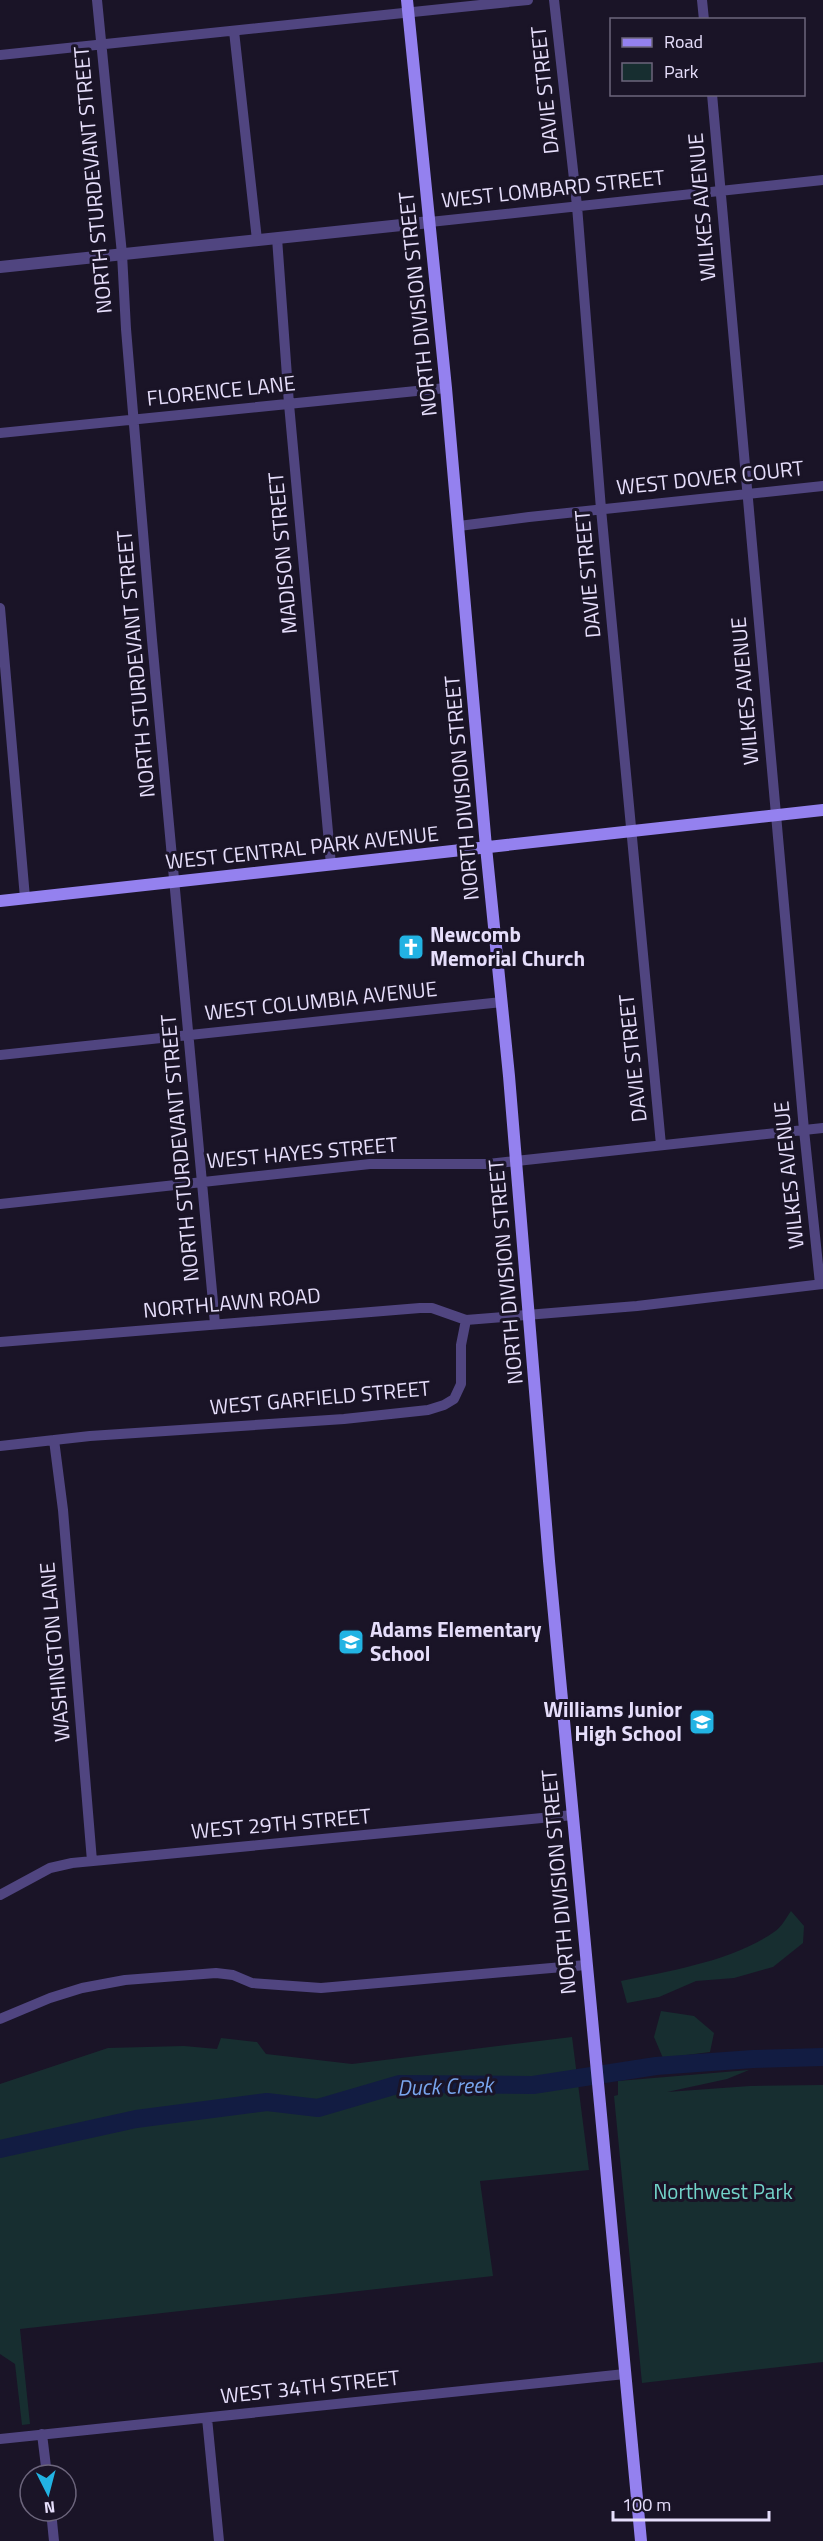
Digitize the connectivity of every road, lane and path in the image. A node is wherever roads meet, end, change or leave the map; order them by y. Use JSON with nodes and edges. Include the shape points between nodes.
{"nodes":[{"id":1,"x":97,"y":0,"type":"edge"},
{"id":2,"x":528,"y":0,"type":"edge"},
{"id":3,"x":554,"y":0,"type":"edge"},
{"id":4,"x":702,"y":0,"type":"edge"},
{"id":5,"x":408,"y":6,"type":"edge"},
{"id":6,"x":704,"y":18,"type":"edge"},
{"id":7,"x":234,"y":31,"type":"junction"},
{"id":8,"x":101,"y":45,"type":"junction"},
{"id":9,"x":0,"y":55,"type":"edge"},
{"id":10,"x":712,"y":96,"type":"edge"},
{"id":11,"x":823,"y":180,"type":"edge"},
{"id":12,"x":721,"y":191,"type":"junction"},
{"id":13,"x":577,"y":206,"type":"junction"},
{"id":14,"x":430,"y":222,"type":"junction"},
{"id":15,"x":277,"y":238,"type":"junction"},
{"id":16,"x":257,"y":240,"type":"junction"},
{"id":17,"x":122,"y":254,"type":"junction"},
{"id":18,"x":0,"y":267,"type":"edge"},
{"id":19,"x":446,"y":388,"type":"junction"},
{"id":20,"x":289,"y":404,"type":"junction"},
{"id":21,"x":134,"y":420,"type":"junction"},
{"id":22,"x":0,"y":433,"type":"edge"},
{"id":23,"x":823,"y":486,"type":"edge"},
{"id":24,"x":746,"y":494,"type":"junction"},
{"id":25,"x":601,"y":509,"type":"junction"},
{"id":26,"x":459,"y":526,"type":"junction"},
{"id":27,"x":0,"y":608,"type":"edge"},
{"id":28,"x":823,"y":810,"type":"edge"},
{"id":29,"x":776,"y":815,"type":"junction"},
{"id":30,"x":631,"y":830,"type":"junction"},
{"id":31,"x":486,"y":847,"type":"junction"},
{"id":32,"x":331,"y":865,"type":"junction"},
{"id":33,"x":176,"y":882,"type":"junction"},
{"id":34,"x":25,"y":898,"type":"junction"},
{"id":35,"x":0,"y":901,"type":"edge"},
{"id":36,"x":502,"y":1002,"type":"junction"},
{"id":37,"x":190,"y":1035,"type":"junction"},
{"id":38,"x":0,"y":1055,"type":"edge"},
{"id":39,"x":823,"y":1128,"type":"edge"},
{"id":40,"x":804,"y":1130,"type":"junction"},
{"id":41,"x":661,"y":1145,"type":"junction"},
{"id":42,"x":516,"y":1161,"type":"junction"},
{"id":43,"x":203,"y":1181,"type":"junction"},
{"id":44,"x":0,"y":1204,"type":"edge"},
{"id":45,"x":822,"y":1284,"type":"edge"},
{"id":46,"x":528,"y":1315,"type":"junction"},
{"id":47,"x":466,"y":1320,"type":"junction"},
{"id":48,"x":215,"y":1324,"type":"junction"},
{"id":49,"x":0,"y":1342,"type":"edge"},
{"id":50,"x":54,"y":1440,"type":"junction"},
{"id":51,"x":0,"y":1446,"type":"edge"},
{"id":52,"x":573,"y":1815,"type":"junction"},
{"id":53,"x":92,"y":1861,"type":"junction"},
{"id":54,"x":0,"y":1896,"type":"edge"},
{"id":55,"x":586,"y":1965,"type":"junction"},
{"id":56,"x":0,"y":2019,"type":"edge"},
{"id":57,"x":625,"y":2374,"type":"junction"},
{"id":58,"x":207,"y":2418,"type":"junction"},
{"id":59,"x":42,"y":2434,"type":"junction"},
{"id":60,"x":0,"y":2439,"type":"edge"},
{"id":61,"x":46,"y":2463,"type":"edge"},
{"id":62,"x":52,"y":2523,"type":"edge"},
{"id":63,"x":54,"y":2541,"type":"edge"},
{"id":64,"x":219,"y":2541,"type":"edge"},
{"id":65,"x":641,"y":2541,"type":"edge"}],
"edges":[{"from":1,"to":8,"type":"street","name":"NORTH STURDEVANT STREET"},
{"from":2,"to":5,"type":"street"},
{"from":3,"to":13,"type":"street","name":"DAVIE STREET"},
{"from":4,"to":6,"type":"street"},
{"from":5,"to":7,"type":"street"},
{"from":5,"to":14,"type":"main road","name":"NORTH DIVISION STREET"},
{"from":7,"to":8,"type":"street"},
{"from":7,"to":16,"type":"street"},
{"from":8,"to":9,"type":"street"},
{"from":8,"to":17,"type":"street","name":"NORTH STURDEVANT STREET"},
{"from":10,"to":12,"type":"street","name":"WILKES AVENUE"},
{"from":11,"to":12,"type":"street","name":"WEST LOMBARD STREET"},
{"from":12,"to":13,"type":"street","name":"WEST LOMBARD STREET"},
{"from":12,"to":24,"type":"street","name":"WILKES AVENUE"},
{"from":13,"to":14,"type":"street","name":"WEST LOMBARD STREET"},
{"from":13,"to":25,"type":"street","name":"DAVIE STREET"},
{"from":14,"to":15,"type":"street","name":"WEST LOMBARD STREET"},
{"from":14,"to":19,"type":"main road","name":"NORTH DIVISION STREET"},
{"from":15,"to":16,"type":"street","name":"WEST LOMBARD STREET"},
{"from":15,"to":20,"type":"street","name":"MADISON STREET"},
{"from":16,"to":17,"type":"street","name":"WEST LOMBARD STREET"},
{"from":17,"to":18,"type":"street","name":"WEST LOMBARD STREET"},
{"from":17,"to":21,"type":"street","name":"NORTH STURDEVANT STREET"},
{"from":19,"to":20,"type":"street","name":"FLORENCE LANE"},
{"from":19,"to":26,"type":"main road","name":"NORTH DIVISION STREET"},
{"from":20,"to":21,"type":"street","name":"FLORENCE LANE"},
{"from":20,"to":32,"type":"street","name":"MADISON STREET"},
{"from":21,"to":22,"type":"street","name":"FLORENCE LANE"},
{"from":21,"to":33,"type":"street","name":"NORTH STURDEVANT STREET"},
{"from":23,"to":24,"type":"street","name":"WEST DOVER COURT"},
{"from":24,"to":25,"type":"street","name":"WEST DOVER COURT"},
{"from":24,"to":29,"type":"street","name":"WILKES AVENUE"},
{"from":25,"to":26,"type":"street","name":"WEST DOVER COURT"},
{"from":25,"to":30,"type":"street","name":"DAVIE STREET"},
{"from":26,"to":31,"type":"main road","name":"NORTH DIVISION STREET"},
{"from":27,"to":34,"type":"street"},
{"from":28,"to":29,"type":"main road","name":"WEST CENTRAL PARK AVENUE"},
{"from":29,"to":30,"type":"main road","name":"WEST CENTRAL PARK AVENUE"},
{"from":29,"to":40,"type":"street","name":"WILKES AVENUE"},
{"from":30,"to":31,"type":"main road","name":"WEST CENTRAL PARK AVENUE"},
{"from":30,"to":41,"type":"street","name":"DAVIE STREET"},
{"from":31,"to":32,"type":"main road","name":"WEST CENTRAL PARK AVENUE"},
{"from":31,"to":36,"type":"main road","name":"NORTH DIVISION STREET"},
{"from":32,"to":33,"type":"main road","name":"WEST CENTRAL PARK AVENUE"},
{"from":33,"to":34,"type":"main road","name":"WEST CENTRAL PARK AVENUE"},
{"from":33,"to":37,"type":"street","name":"NORTH STURDEVANT STREET"},
{"from":34,"to":35,"type":"main road","name":"WEST CENTRAL PARK AVENUE"},
{"from":36,"to":37,"type":"street","name":"WEST COLUMBIA AVENUE"},
{"from":36,"to":42,"type":"main road","name":"NORTH DIVISION STREET"},
{"from":37,"to":38,"type":"street","name":"WEST COLUMBIA AVENUE"},
{"from":37,"to":43,"type":"street","name":"NORTH STURDEVANT STREET"},
{"from":39,"to":40,"type":"street","name":"WEST HAYES STREET"},
{"from":40,"to":41,"type":"street","name":"WEST HAYES STREET"},
{"from":40,"to":45,"type":"street","name":"WILKES AVENUE"},
{"from":41,"to":42,"type":"street","name":"WEST HAYES STREET"},
{"from":42,"to":43,"type":"street","name":"WEST HAYES STREET","via":[[450,1166],[370,1164]]},
{"from":42,"to":46,"type":"main road","name":"NORTH DIVISION STREET"},
{"from":43,"to":44,"type":"street","name":"WEST HAYES STREET"},
{"from":43,"to":48,"type":"street","name":"NORTH STURDEVANT STREET"},
{"from":45,"to":46,"type":"street"},
{"from":46,"to":47,"type":"street"},
{"from":46,"to":52,"type":"main road","name":"NORTH DIVISION STREET"},
{"from":47,"to":48,"type":"street","name":"NORTHLAWN ROAD","via":[[432,1308],[420,1308]]},
{"from":47,"to":50,"type":"street","name":"WEST GARFIELD STREET","via":[[461,1345],[461,1384],[454,1399],[436,1408],[344,1419]]},
{"from":48,"to":49,"type":"street","name":"NORTHLAWN ROAD"},
{"from":50,"to":51,"type":"street","name":"WEST GARFIELD STREET"},
{"from":50,"to":53,"type":"street","name":"WASHINGTON LANE"},
{"from":52,"to":53,"type":"street","name":"WEST 29TH STREET"},
{"from":52,"to":55,"type":"main road","name":"NORTH DIVISION STREET"},
{"from":53,"to":54,"type":"street","name":"WEST 29TH STREET","via":[[50,1868]]},
{"from":55,"to":56,"type":"street","via":[[321,1988],[252,1983],[216,1973],[125,1980],[82,1988]]},
{"from":55,"to":57,"type":"main road","name":"NORTH DIVISION STREET"},
{"from":57,"to":58,"type":"street","name":"WEST 34TH STREET"},
{"from":57,"to":65,"type":"main road","name":"NORTH DIVISION STREET"},
{"from":58,"to":59,"type":"street","name":"WEST 34TH STREET"},
{"from":58,"to":64,"type":"street"},
{"from":59,"to":60,"type":"street","name":"WEST 34TH STREET"},
{"from":59,"to":61,"type":"street"},
{"from":62,"to":63,"type":"street"}]}
